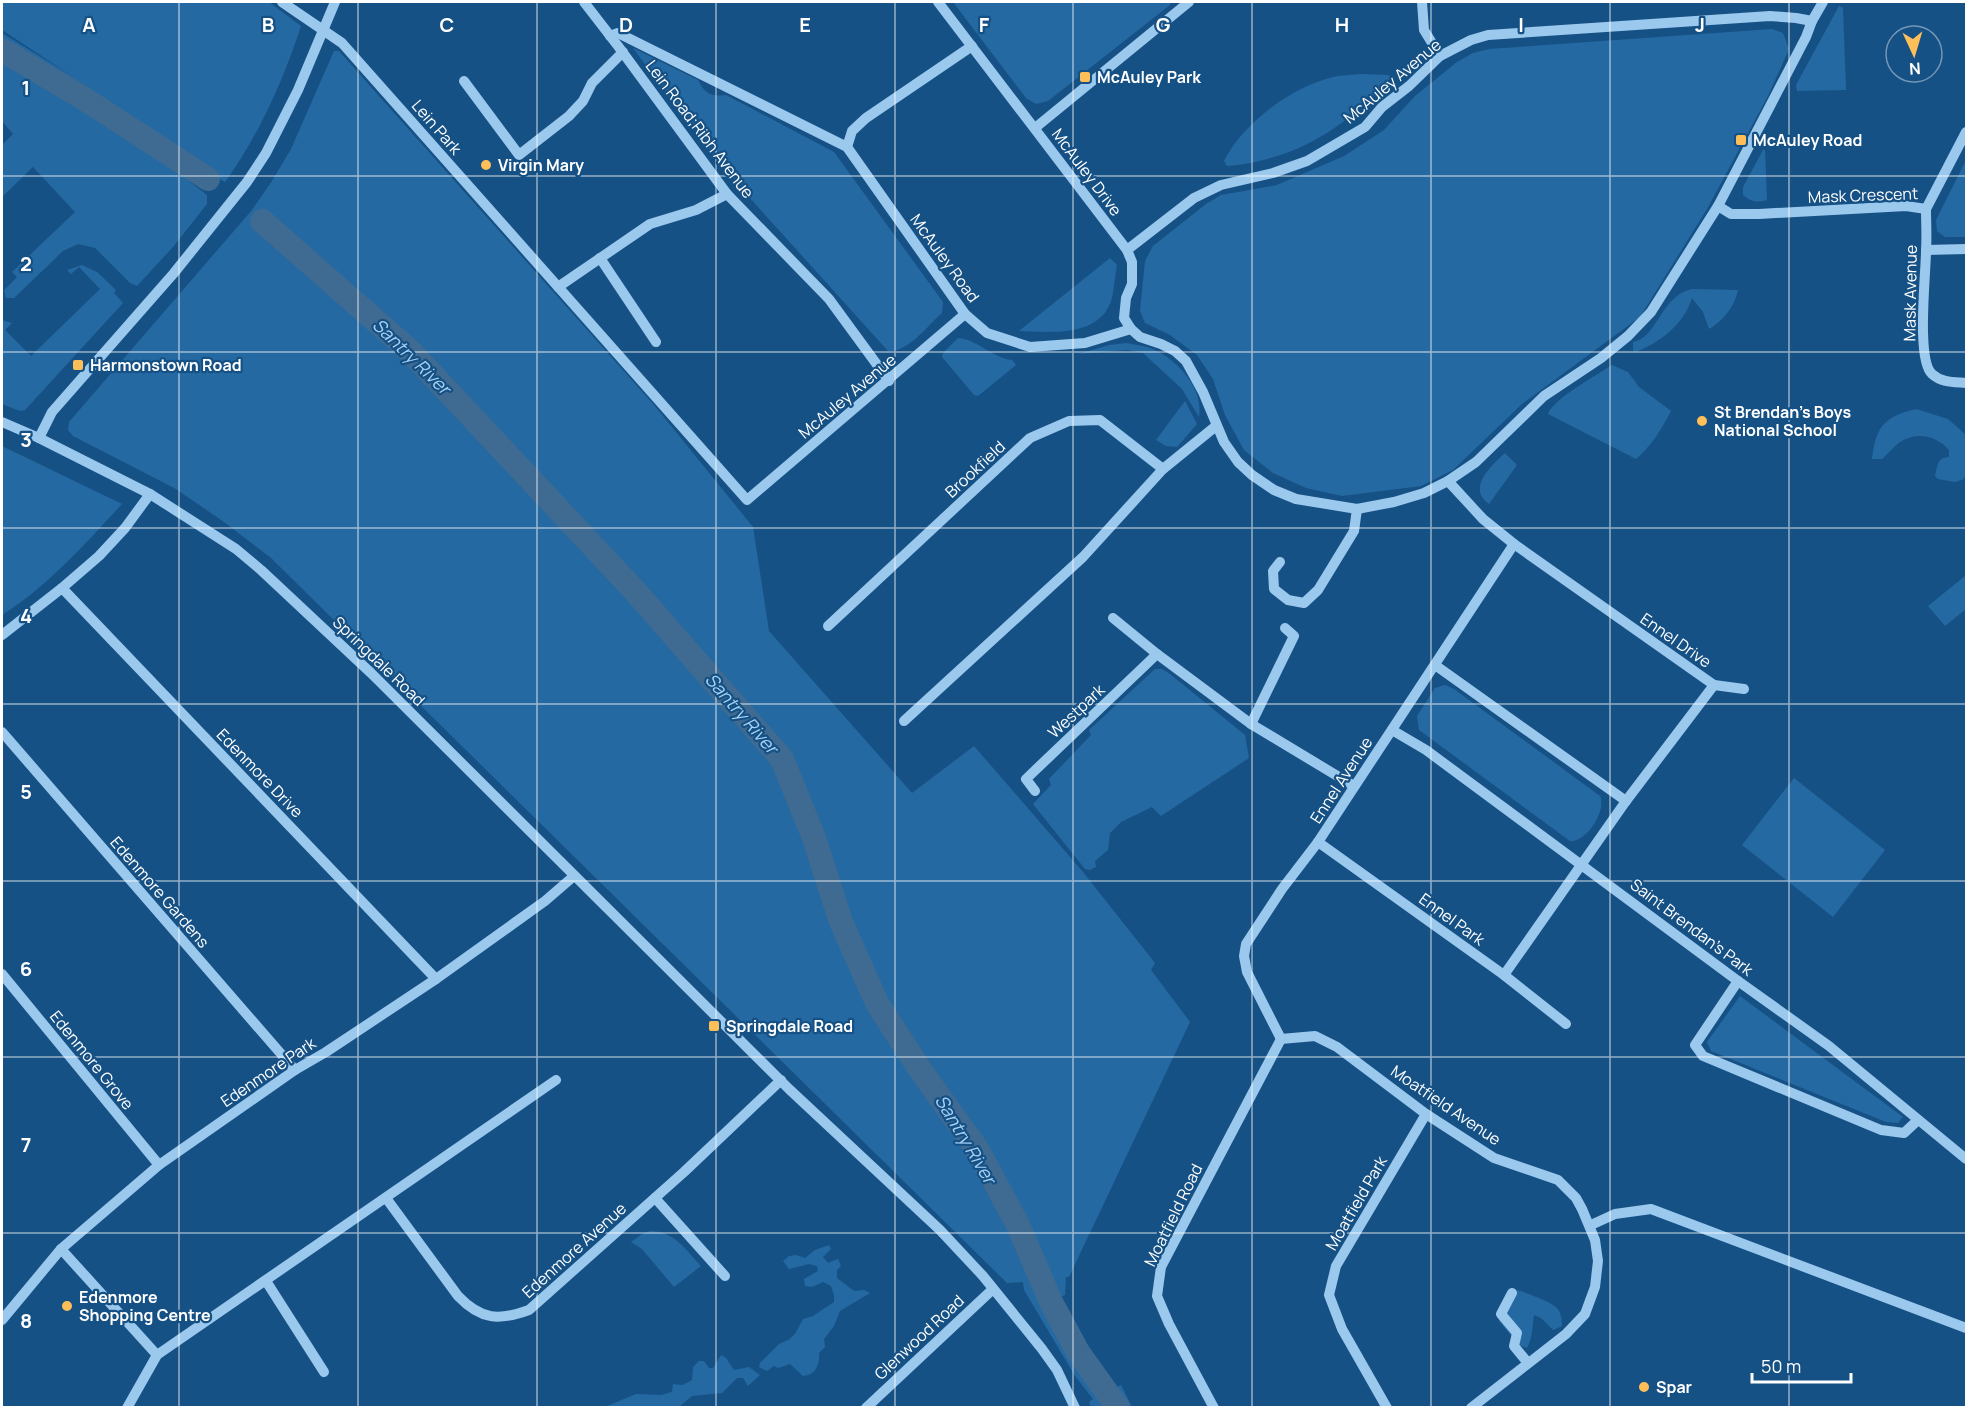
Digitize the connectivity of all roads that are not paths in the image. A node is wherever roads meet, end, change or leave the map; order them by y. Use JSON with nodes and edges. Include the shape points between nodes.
{"nodes":[{"id":1,"x":282,"y":2,"type":"edge"},
{"id":2,"x":334,"y":2,"type":"edge"},
{"id":3,"x":584,"y":2,"type":"edge"},
{"id":4,"x":938,"y":2,"type":"edge"},
{"id":5,"x":1188,"y":2,"type":"edge"},
{"id":6,"x":1422,"y":2,"type":"edge"},
{"id":7,"x":1823,"y":2,"type":"edge"},
{"id":8,"x":1812,"y":21,"type":"junction"},
{"id":9,"x":323,"y":29,"type":"junction"},
{"id":10,"x":610,"y":36,"type":"junction"},
{"id":11,"x":972,"y":46,"type":"junction"},
{"id":12,"x":623,"y":52,"type":"junction"},
{"id":13,"x":1440,"y":56,"type":"junction"},
{"id":14,"x":464,"y":81,"type":"dead end"},
{"id":15,"x":1035,"y":128,"type":"junction"},
{"id":16,"x":1966,"y":132,"type":"edge"},
{"id":17,"x":847,"y":147,"type":"junction"},
{"id":18,"x":727,"y":194,"type":"junction"},
{"id":19,"x":1718,"y":206,"type":"junction"},
{"id":20,"x":1926,"y":209,"type":"junction"},
{"id":21,"x":1966,"y":249,"type":"edge"},
{"id":22,"x":1127,"y":250,"type":"junction"},
{"id":23,"x":1926,"y":250,"type":"junction"},
{"id":24,"x":600,"y":258,"type":"junction"},
{"id":25,"x":558,"y":287,"type":"junction"},
{"id":26,"x":966,"y":314,"type":"junction"},
{"id":27,"x":1131,"y":329,"type":"junction"},
{"id":28,"x":656,"y":342,"type":"dead end"},
{"id":29,"x":889,"y":381,"type":"junction"},
{"id":30,"x":1966,"y":383,"type":"edge"},
{"id":31,"x":2,"y":422,"type":"edge"},
{"id":32,"x":1216,"y":426,"type":"junction"},
{"id":33,"x":39,"y":438,"type":"junction"},
{"id":34,"x":1163,"y":469,"type":"junction"},
{"id":35,"x":1448,"y":481,"type":"junction"},
{"id":36,"x":150,"y":494,"type":"junction"},
{"id":37,"x":747,"y":500,"type":"joint"},
{"id":38,"x":1357,"y":510,"type":"junction"},
{"id":39,"x":1514,"y":544,"type":"junction"},
{"id":40,"x":1280,"y":562,"type":"dead end"},
{"id":41,"x":62,"y":588,"type":"junction"},
{"id":42,"x":1113,"y":618,"type":"dead end"},
{"id":43,"x":828,"y":626,"type":"dead end"},
{"id":44,"x":1285,"y":628,"type":"dead end"},
{"id":45,"x":2,"y":635,"type":"edge"},
{"id":46,"x":1157,"y":654,"type":"junction"},
{"id":47,"x":1436,"y":665,"type":"junction"},
{"id":48,"x":1714,"y":685,"type":"junction"},
{"id":49,"x":1744,"y":689,"type":"dead end"},
{"id":50,"x":904,"y":721,"type":"dead end"},
{"id":51,"x":1251,"y":724,"type":"junction"},
{"id":52,"x":1392,"y":730,"type":"junction"},
{"id":53,"x":2,"y":732,"type":"edge"},
{"id":54,"x":1354,"y":786,"type":"junction"},
{"id":55,"x":1035,"y":791,"type":"dead end"},
{"id":56,"x":1626,"y":801,"type":"junction"},
{"id":57,"x":1318,"y":842,"type":"junction"},
{"id":58,"x":1582,"y":865,"type":"junction"},
{"id":59,"x":574,"y":876,"type":"junction"},
{"id":60,"x":2,"y":974,"type":"edge"},
{"id":61,"x":1504,"y":975,"type":"junction"},
{"id":62,"x":436,"y":979,"type":"junction"},
{"id":63,"x":1738,"y":981,"type":"junction"},
{"id":64,"x":1566,"y":1024,"type":"dead end"},
{"id":65,"x":1281,"y":1039,"type":"junction"},
{"id":66,"x":295,"y":1070,"type":"junction"},
{"id":67,"x":556,"y":1080,"type":"dead end"},
{"id":68,"x":781,"y":1080,"type":"junction"},
{"id":69,"x":1426,"y":1113,"type":"junction"},
{"id":70,"x":1918,"y":1120,"type":"junction"},
{"id":71,"x":1966,"y":1159,"type":"edge"},
{"id":72,"x":159,"y":1166,"type":"junction"},
{"id":73,"x":386,"y":1198,"type":"junction"},
{"id":74,"x":655,"y":1198,"type":"junction"},
{"id":75,"x":1591,"y":1225,"type":"junction"},
{"id":76,"x":61,"y":1249,"type":"junction"},
{"id":77,"x":725,"y":1276,"type":"dead end"},
{"id":78,"x":266,"y":1281,"type":"junction"},
{"id":79,"x":993,"y":1289,"type":"junction"},
{"id":80,"x":1512,"y":1293,"type":"dead end"},
{"id":81,"x":2,"y":1320,"type":"edge"},
{"id":82,"x":1966,"y":1328,"type":"edge"},
{"id":83,"x":157,"y":1355,"type":"junction"},
{"id":84,"x":1528,"y":1362,"type":"junction"},
{"id":85,"x":324,"y":1372,"type":"dead end"},
{"id":86,"x":873,"y":1405,"type":"edge"},
{"id":87,"x":127,"y":1407,"type":"edge"},
{"id":88,"x":1075,"y":1407,"type":"edge"},
{"id":89,"x":1214,"y":1407,"type":"edge"},
{"id":90,"x":1387,"y":1407,"type":"edge"},
{"id":91,"x":1471,"y":1407,"type":"edge"}],
"edges":[{"from":1,"to":9,"type":"street","name":"Lein Park"},
{"from":2,"to":9,"type":"street"},
{"from":3,"to":10,"type":"street","name":"Lein Road;Ribh Avenue"},
{"from":4,"to":11,"type":"street","name":"McAuley Drive"},
{"from":5,"to":15,"type":"street"},
{"from":6,"to":13,"type":"street","via":[[1424,30]]},
{"from":7,"to":8,"type":"street"},
{"from":8,"to":13,"type":"street","name":"McAuley Avenue","via":[[1770,16],[1488,35]]},
{"from":8,"to":19,"type":"street"},
{"from":9,"to":25,"type":"street","name":"Lein Park","via":[[342,43]]},
{"from":9,"to":33,"type":"street","via":[[293,101],[247,182],[174,273],[52,412]]},
{"from":10,"to":12,"type":"street","name":"Lein Road;Ribh Avenue"},
{"from":10,"to":17,"type":"street","name":"McAuley Road","via":[[618,33]]},
{"from":11,"to":15,"type":"street","name":"McAuley Drive"},
{"from":11,"to":17,"type":"street","via":[[867,118],[852,131]]},
{"from":12,"to":14,"type":"street","via":[[592,83],[569,116],[519,155]]},
{"from":12,"to":18,"type":"street","name":"Lein Road;Ribh Avenue"},
{"from":13,"to":22,"type":"street","name":"McAuley Avenue","via":[[1365,127],[1307,161],[1221,185],[1194,198]]},
{"from":15,"to":22,"type":"street","name":"McAuley Drive"},
{"from":16,"to":20,"type":"street","name":"Mask Crescent"},
{"from":17,"to":26,"type":"street","name":"McAuley Road"},
{"from":18,"to":24,"type":"street","via":[[696,210],[650,224]]},
{"from":18,"to":29,"type":"street","name":"Lein Road;Ribh Avenue","via":[[829,299]]},
{"from":19,"to":20,"type":"street","name":"Mask Crescent","via":[[1731,214],[1906,206]]},
{"from":19,"to":35,"type":"street","via":[[1651,312],[1628,336],[1544,396],[1476,462]]},
{"from":20,"to":23,"type":"street","name":"Mask Avenue"},
{"from":21,"to":23,"type":"street"},
{"from":22,"to":27,"type":"street","name":"McAuley Drive","via":[[1132,262],[1132,284],[1124,318]]},
{"from":23,"to":30,"type":"street","name":"Mask Avenue","via":[[1925,361],[1930,373],[1943,381]]},
{"from":24,"to":25,"type":"street"},
{"from":24,"to":28,"type":"street"},
{"from":25,"to":37,"type":"street","name":"Lein Park"},
{"from":26,"to":27,"type":"street","name":"McAuley Road","via":[[987,333],[1030,347],[1085,344]]},
{"from":26,"to":29,"type":"street","name":"McAuley Avenue"},
{"from":27,"to":32,"type":"street","via":[[1140,337],[1175,351],[1186,361]]},
{"from":29,"to":37,"type":"street","name":"McAuley Avenue"},
{"from":31,"to":33,"type":"street","name":"Springdale Road"},
{"from":32,"to":34,"type":"street"},
{"from":32,"to":38,"type":"street","via":[[1238,462],[1274,490],[1296,499]]},
{"from":33,"to":36,"type":"street","name":"Springdale Road"},
{"from":34,"to":43,"type":"street","name":"Brookfield","via":[[1100,420],[1069,421],[1030,438]]},
{"from":34,"to":50,"type":"street","via":[[1083,557]]},
{"from":35,"to":38,"type":"street","via":[[1425,493]]},
{"from":35,"to":39,"type":"street","name":"Ennel Drive","via":[[1483,519]]},
{"from":36,"to":41,"type":"street","via":[[125,528]]},
{"from":36,"to":59,"type":"street","name":"Springdale Road","via":[[236,549],[261,570],[371,673]]},
{"from":38,"to":40,"type":"street","via":[[1354,531],[1318,590],[1304,603],[1288,600],[1274,589],[1273,571]]},
{"from":39,"to":47,"type":"street","name":"Ennel Avenue"},
{"from":39,"to":48,"type":"street","name":"Ennel Drive"},
{"from":41,"to":45,"type":"street"},
{"from":41,"to":62,"type":"street","name":"Edenmore Drive"},
{"from":42,"to":46,"type":"street"},
{"from":44,"to":51,"type":"street","via":[[1294,636]]},
{"from":46,"to":51,"type":"street"},
{"from":46,"to":55,"type":"street","name":"Westpark","via":[[1026,779]]},
{"from":47,"to":52,"type":"street","name":"Ennel Avenue"},
{"from":47,"to":56,"type":"street"},
{"from":48,"to":49,"type":"street"},
{"from":48,"to":56,"type":"street","name":"Ennel Drive"},
{"from":51,"to":54,"type":"street"},
{"from":52,"to":54,"type":"street","name":"Ennel Avenue"},
{"from":52,"to":58,"type":"street","name":"Saint Brendan's Park","via":[[1426,750]]},
{"from":53,"to":66,"type":"street","name":"Edenmore Gardens"},
{"from":54,"to":57,"type":"street","name":"Ennel Avenue"},
{"from":56,"to":58,"type":"street","name":"Ennel Drive"},
{"from":57,"to":61,"type":"street","name":"Ennel Park"},
{"from":57,"to":65,"type":"street","name":"Ennel Avenue","via":[[1246,944],[1247,972]]},
{"from":58,"to":61,"type":"street","name":"Ennel Drive"},
{"from":58,"to":63,"type":"street","name":"Saint Brendan's Park"},
{"from":59,"to":62,"type":"street","name":"Edenmore Park"},
{"from":59,"to":68,"type":"street","name":"Springdale Road"},
{"from":60,"to":72,"type":"street","name":"Edenmore Grove"},
{"from":61,"to":64,"type":"street","name":"Ennel Park"},
{"from":62,"to":66,"type":"street","name":"Edenmore Park"},
{"from":63,"to":70,"type":"street","name":"Saint Brendan's Park","via":[[1829,1046]]},
{"from":63,"to":70,"type":"street","via":[[1695,1045],[1703,1056],[1881,1130],[1904,1133]]},
{"from":65,"to":69,"type":"street","name":"Moatfield Avenue","via":[[1315,1036],[1337,1047]]},
{"from":65,"to":89,"type":"street","name":"Moatfield Road","via":[[1161,1267],[1157,1284],[1157,1296],[1169,1324]]},
{"from":66,"to":72,"type":"street","name":"Edenmore Park"},
{"from":67,"to":73,"type":"street"},
{"from":68,"to":74,"type":"street","name":"Edenmore Avenue"},
{"from":68,"to":79,"type":"street","name":"Springdale Road","via":[[940,1230]]},
{"from":69,"to":75,"type":"street","name":"Moatfield Avenue","via":[[1494,1158],[1558,1180],[1576,1198]]},
{"from":69,"to":90,"type":"street","name":"Moatfield Park","via":[[1336,1266],[1329,1295],[1342,1329]]},
{"from":70,"to":71,"type":"street","name":"Saint Brendan's Park"},
{"from":72,"to":76,"type":"street","name":"Edenmore Park"},
{"from":73,"to":74,"type":"street","name":"Edenmore Avenue","via":[[458,1296],[470,1308],[492,1318],[529,1310]]},
{"from":73,"to":78,"type":"street"},
{"from":74,"to":77,"type":"street"},
{"from":75,"to":82,"type":"street","via":[[1615,1214],[1651,1209]]},
{"from":75,"to":84,"type":"street","name":"Moatfield Avenue","via":[[1598,1261],[1595,1287],[1585,1314],[1566,1334]]},
{"from":76,"to":81,"type":"street","name":"Edenmore Park"},
{"from":76,"to":83,"type":"street"},
{"from":78,"to":83,"type":"street"},
{"from":78,"to":85,"type":"street"},
{"from":79,"to":86,"type":"street","name":"Glenwood Road"},
{"from":79,"to":88,"type":"street","name":"Springdale Road","via":[[1057,1370]]},
{"from":80,"to":84,"type":"street","via":[[1501,1314],[1517,1333],[1514,1346]]},
{"from":83,"to":87,"type":"street"},
{"from":84,"to":91,"type":"street","name":"Moatfield Avenue"}]}
